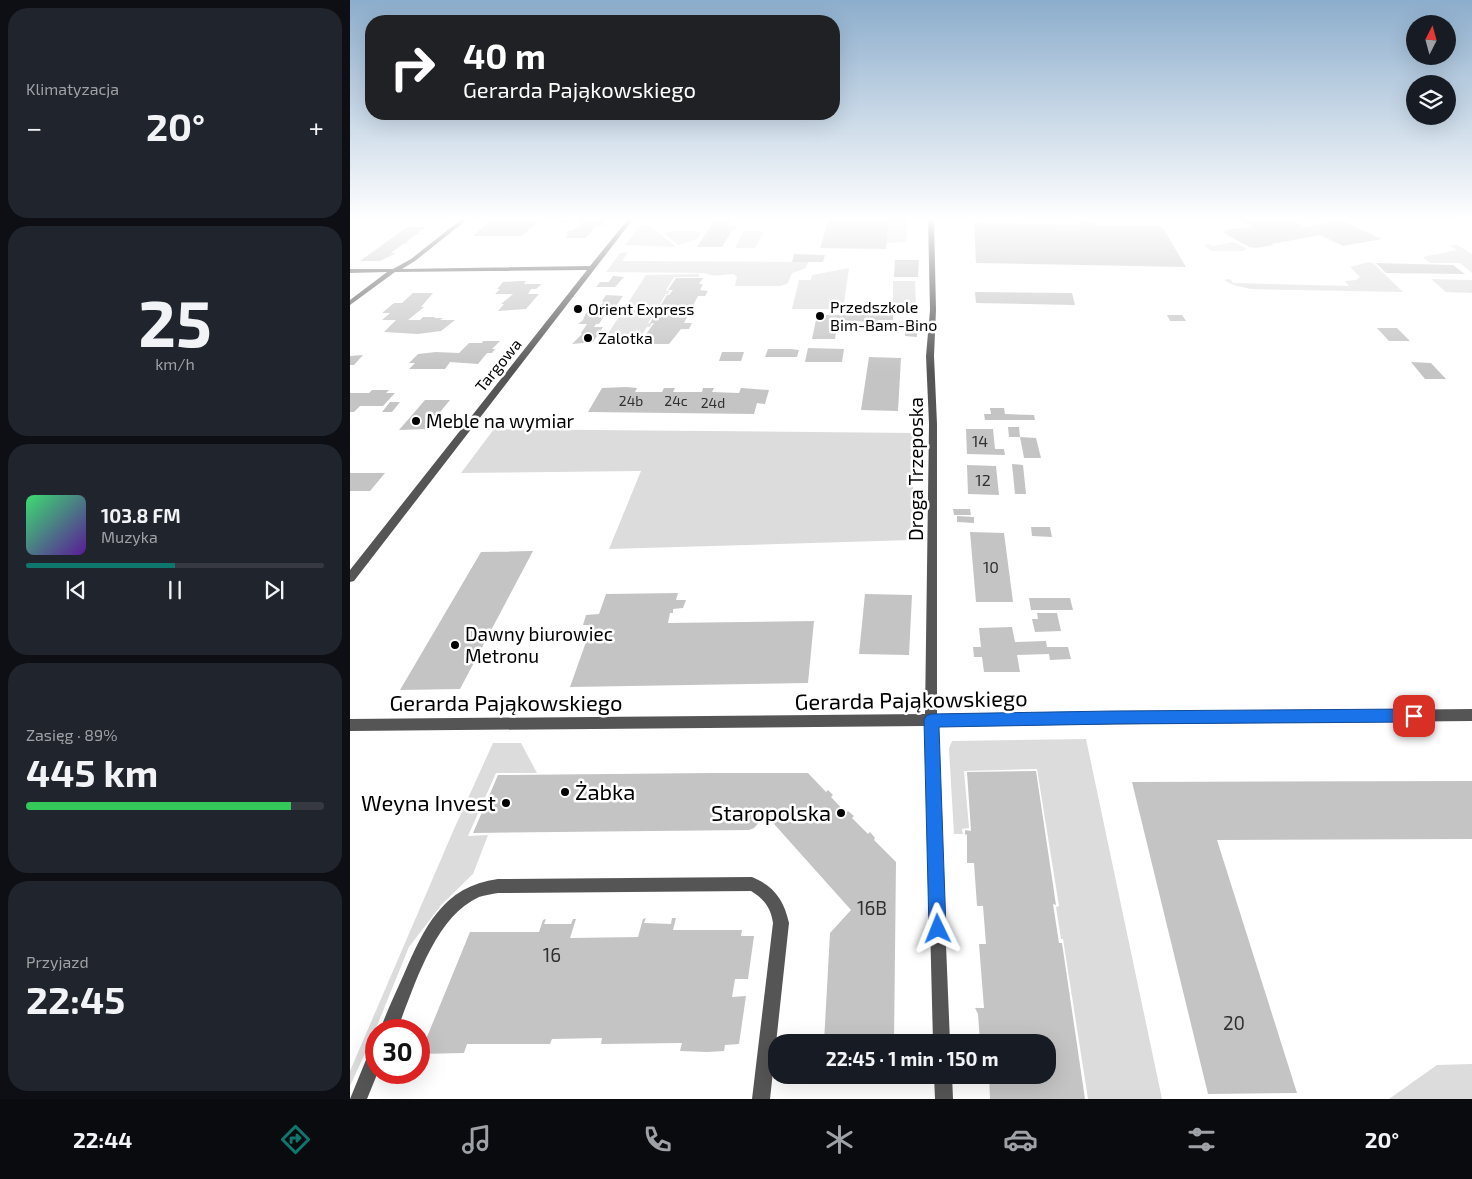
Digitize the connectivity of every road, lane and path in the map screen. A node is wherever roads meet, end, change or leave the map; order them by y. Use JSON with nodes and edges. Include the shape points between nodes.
{"nodes":[{"id":1,"x":396,"y":269,"type":"edge"},
{"id":2,"x":507,"y":269,"type":"edge"},
{"id":3,"x":591,"y":269,"type":"edge"},
{"id":4,"x":932,"y":269,"type":"edge"},
{"id":5,"x":350,"y":271,"type":"edge"},
{"id":6,"x":393,"y":271,"type":"junction"},
{"id":7,"x":350,"y":303,"type":"edge"},
{"id":8,"x":350,"y":578,"type":"edge"},
{"id":9,"x":1472,"y":715,"type":"edge"},
{"id":10,"x":931,"y":720,"type":"junction"},
{"id":11,"x":350,"y":725,"type":"edge"},
{"id":12,"x":393,"y":1019,"type":"edge"},
{"id":13,"x":942,"y":1034,"type":"edge"},
{"id":14,"x":365,"y":1082,"type":"edge"},
{"id":15,"x":943,"y":1084,"type":"edge"},
{"id":16,"x":358,"y":1099,"type":"edge"},
{"id":17,"x":762,"y":1099,"type":"edge"},
{"id":18,"x":944,"y":1099,"type":"edge"}],
"edges":[{"from":1,"to":6,"type":"street"},
{"from":2,"to":6,"type":"street"},
{"from":3,"to":8,"type":"street","name":"Targowa"},
{"from":4,"to":10,"type":"street","name":"Droga Trzeposka"},
{"from":5,"to":6,"type":"street"},
{"from":6,"to":7,"type":"street"},
{"from":9,"to":10,"type":"street","name":"Gerarda Pająkowskiego"},
{"from":10,"to":11,"type":"street","name":"Gerarda Pająkowskiego"},
{"from":10,"to":13,"type":"street","name":"Droga Trzeposka"},
{"from":12,"to":17,"type":"street","via":[[426,941],[458,901],[480,888],[752,884],[772,896],[781,922]]},
{"from":14,"to":16,"type":"street"},
{"from":15,"to":18,"type":"street"}]}
